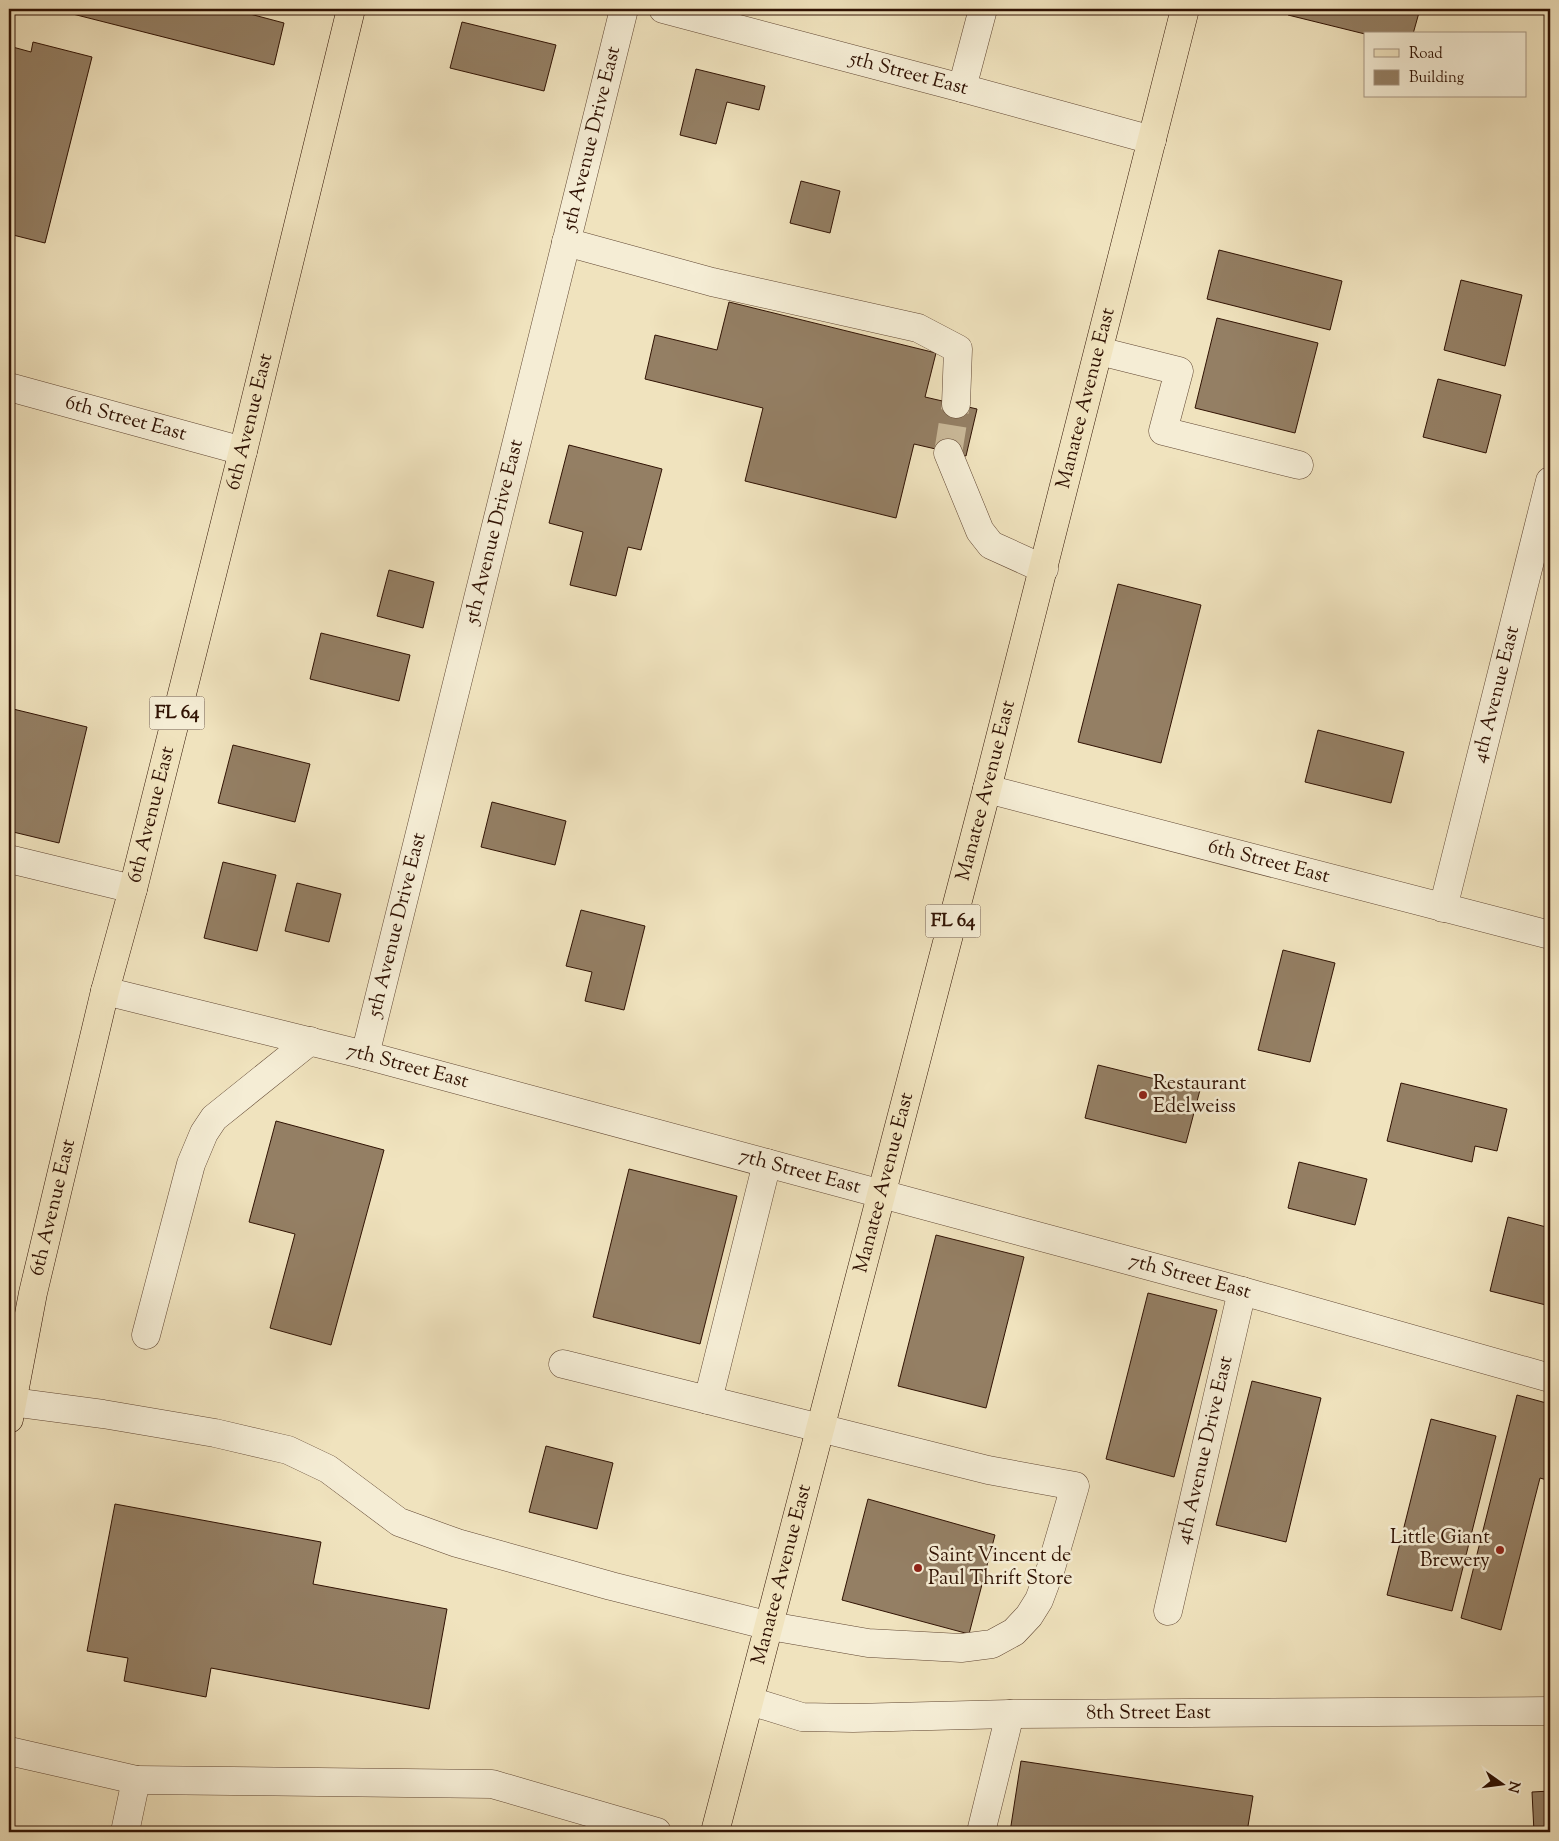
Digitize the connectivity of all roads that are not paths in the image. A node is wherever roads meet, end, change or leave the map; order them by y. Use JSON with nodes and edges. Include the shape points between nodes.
{"nodes":[{"id":1,"x":351,"y":9,"type":"edge"},
{"id":2,"x":624,"y":9,"type":"edge"},
{"id":3,"x":663,"y":9,"type":"edge"},
{"id":4,"x":983,"y":9,"type":"edge"},
{"id":5,"x":1185,"y":9,"type":"edge"},
{"id":6,"x":962,"y":88,"type":"junction"},
{"id":7,"x":1152,"y":140,"type":"junction"},
{"id":8,"x":566,"y":242,"type":"junction"},
{"id":9,"x":1098,"y":351,"type":"junction"},
{"id":10,"x":9,"y":387,"type":"edge"},
{"id":11,"x":956,"y":404,"type":"tunnel mouth"},
{"id":12,"x":243,"y":451,"type":"junction"},
{"id":13,"x":948,"y":453,"type":"tunnel mouth"},
{"id":14,"x":1299,"y":465,"type":"dead end"},
{"id":15,"x":1550,"y":481,"type":"edge"},
{"id":16,"x":1044,"y":569,"type":"junction"},
{"id":17,"x":987,"y":789,"type":"junction"},
{"id":18,"x":9,"y":859,"type":"edge"},
{"id":19,"x":133,"y":888,"type":"junction"},
{"id":20,"x":1443,"y":908,"type":"junction"},
{"id":21,"x":1550,"y":934,"type":"edge"},
{"id":22,"x":105,"y":991,"type":"junction"},
{"id":23,"x":310,"y":1042,"type":"junction"},
{"id":24,"x":365,"y":1055,"type":"junction"},
{"id":25,"x":767,"y":1163,"type":"junction"},
{"id":26,"x":882,"y":1194,"type":"junction"},
{"id":27,"x":1242,"y":1291,"type":"junction"},
{"id":28,"x":146,"y":1335,"type":"dead end"},
{"id":29,"x":563,"y":1364,"type":"dead end"},
{"id":30,"x":1550,"y":1378,"type":"edge"},
{"id":31,"x":708,"y":1400,"type":"junction"},
{"id":32,"x":10,"y":1410,"type":"edge"},
{"id":33,"x":821,"y":1428,"type":"junction"},
{"id":34,"x":1168,"y":1611,"type":"dead end"},
{"id":35,"x":770,"y":1626,"type":"junction"},
{"id":36,"x":750,"y":1701,"type":"junction"},
{"id":37,"x":1550,"y":1711,"type":"edge"},
{"id":38,"x":1010,"y":1714,"type":"junction"},
{"id":39,"x":9,"y":1751,"type":"edge"},
{"id":40,"x":136,"y":1780,"type":"junction"},
{"id":41,"x":125,"y":1832,"type":"edge"},
{"id":42,"x":657,"y":1832,"type":"edge"},
{"id":43,"x":715,"y":1832,"type":"edge"},
{"id":44,"x":980,"y":1832,"type":"edge"}],
"edges":[{"from":1,"to":12,"type":"main road","name":"6th Avenue East","number":"FL 64"},
{"from":2,"to":8,"type":"street","name":"5th Avenue Drive East"},
{"from":3,"to":6,"type":"street","name":"5th Street East"},
{"from":4,"to":6,"type":"street"},
{"from":5,"to":7,"type":"main road","name":"Manatee Avenue East","number":"FL 64"},
{"from":6,"to":7,"type":"street","name":"5th Street East"},
{"from":7,"to":9,"type":"main road","name":"Manatee Avenue East","number":"FL 64"},
{"from":8,"to":11,"type":"street","via":[[712,282],[918,328],[958,349]]},
{"from":8,"to":24,"type":"street","name":"5th Avenue Drive East"},
{"from":9,"to":14,"type":"street","via":[[1178,371],[1163,431]]},
{"from":9,"to":16,"type":"main road","name":"Manatee Avenue East","number":"FL 64"},
{"from":10,"to":12,"type":"street","name":"6th Street East"},
{"from":12,"to":19,"type":"main road","name":"6th Avenue East","number":"FL 64"},
{"from":13,"to":16,"type":"street","via":[[980,531],[991,545]]},
{"from":15,"to":20,"type":"street","name":"4th Avenue East"},
{"from":16,"to":17,"type":"main road","name":"Manatee Avenue East","number":"FL 64"},
{"from":17,"to":20,"type":"street","name":"6th Street East"},
{"from":17,"to":26,"type":"main road","name":"Manatee Avenue East","number":"FL 64"},
{"from":18,"to":19,"type":"street"},
{"from":19,"to":22,"type":"main road","name":"6th Avenue East","number":"FL 64"},
{"from":20,"to":21,"type":"street","name":"6th Street East"},
{"from":22,"to":23,"type":"street","name":"7th Street East"},
{"from":22,"to":32,"type":"main road","name":"6th Avenue East","number":"FL 64","via":[[33,1293]]},
{"from":23,"to":24,"type":"street","name":"7th Street East"},
{"from":23,"to":28,"type":"street","via":[[214,1118],[204,1133],[191,1164]]},
{"from":24,"to":25,"type":"street","name":"7th Street East"},
{"from":25,"to":26,"type":"street","name":"7th Street East"},
{"from":25,"to":31,"type":"street"},
{"from":26,"to":27,"type":"street","name":"7th Street East"},
{"from":26,"to":33,"type":"main road","name":"Manatee Avenue East","number":"FL 64"},
{"from":27,"to":30,"type":"street","name":"7th Street East"},
{"from":27,"to":34,"type":"street","name":"4th Avenue Drive East"},
{"from":29,"to":31,"type":"street"},
{"from":31,"to":33,"type":"street"},
{"from":32,"to":35,"type":"street","via":[[103,1414],[215,1433],[288,1450],[328,1469],[399,1522],[457,1543]]},
{"from":33,"to":35,"type":"main road","name":"Manatee Avenue East","number":"FL 64"},
{"from":33,"to":35,"type":"street","via":[[988,1470],[1075,1486],[1039,1600],[1014,1632],[992,1644],[961,1648],[887,1644]]},
{"from":35,"to":36,"type":"main road","name":"Manatee Avenue East","number":"FL 64"},
{"from":36,"to":38,"type":"street","name":"8th Street East","via":[[802,1717]]},
{"from":36,"to":43,"type":"main road","name":"Manatee Avenue East","number":"FL 64"},
{"from":37,"to":38,"type":"street","name":"8th Street East"},
{"from":38,"to":44,"type":"street"},
{"from":39,"to":40,"type":"street"},
{"from":40,"to":41,"type":"street"},
{"from":40,"to":42,"type":"street","via":[[492,1784]]}]}
